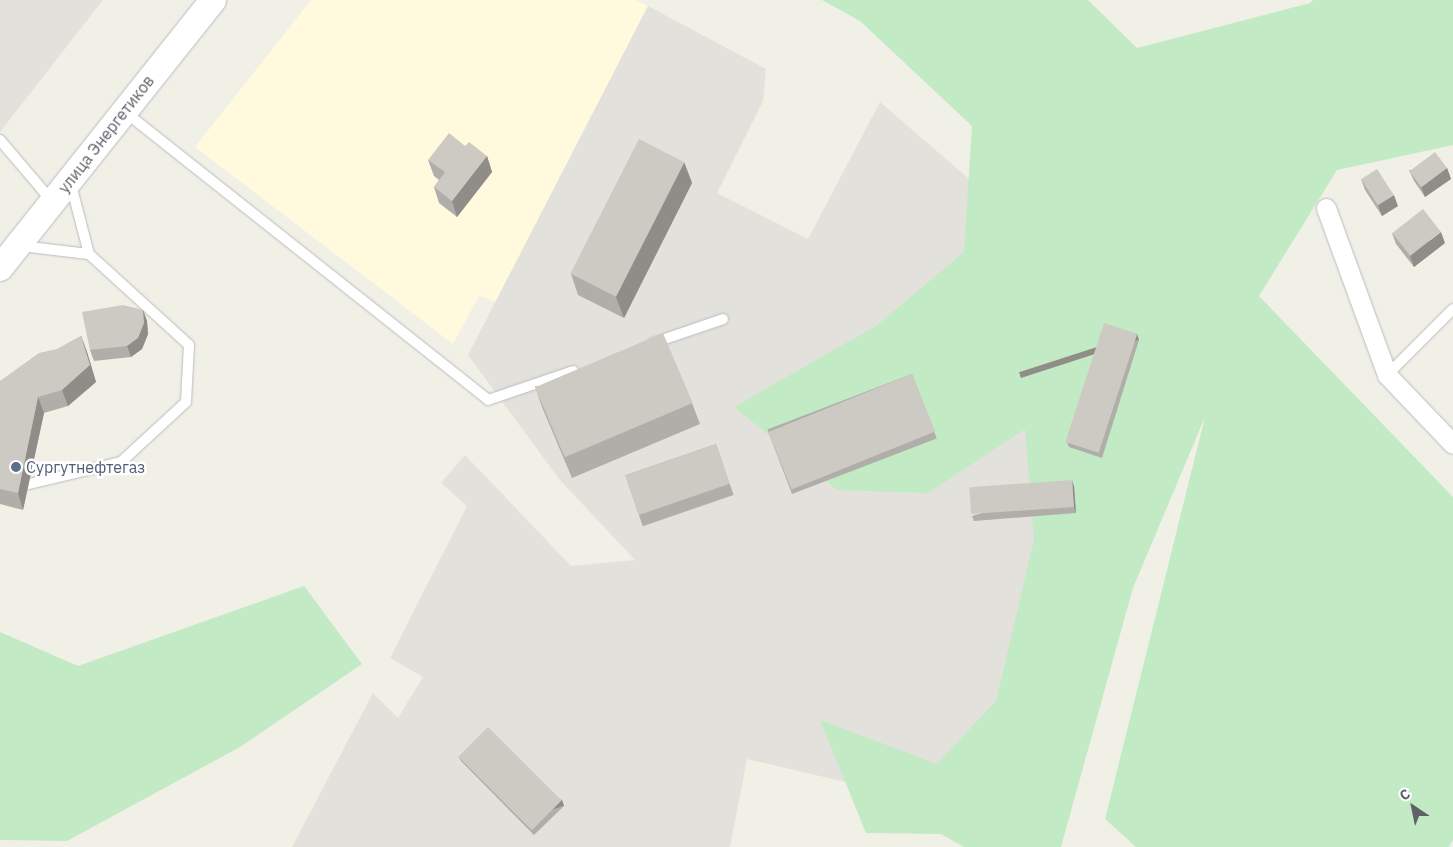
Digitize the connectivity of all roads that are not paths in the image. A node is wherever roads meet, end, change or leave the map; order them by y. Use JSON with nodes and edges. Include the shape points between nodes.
{"nodes":[{"id":1,"x":213,"y":0,"type":"edge"},
{"id":2,"x":124,"y":112,"type":"junction"},
{"id":3,"x":0,"y":140,"type":"edge"},
{"id":4,"x":69,"y":180,"type":"junction"},
{"id":5,"x":52,"y":202,"type":"junction"},
{"id":6,"x":1326,"y":208,"type":"dead end"},
{"id":7,"x":18,"y":246,"type":"junction"},
{"id":8,"x":89,"y":254,"type":"junction"},
{"id":9,"x":0,"y":268,"type":"edge"},
{"id":10,"x":1453,"y":309,"type":"edge"},
{"id":11,"x":723,"y":319,"type":"dead end"},
{"id":12,"x":638,"y":348,"type":"edge"},
{"id":13,"x":582,"y":368,"type":"edge"},
{"id":14,"x":1387,"y":375,"type":"junction"},
{"id":15,"x":1453,"y":444,"type":"edge"},
{"id":16,"x":0,"y":491,"type":"edge"}],
"edges":[{"from":1,"to":2,"type":"main road","name":"улица Энергетиков"},
{"from":2,"to":4,"type":"main road","name":"улица Энергетиков"},
{"from":2,"to":13,"type":"lane","via":[[488,400]]},
{"from":3,"to":5,"type":"lane"},
{"from":4,"to":5,"type":"main road","name":"улица Энергетиков"},
{"from":4,"to":8,"type":"lane"},
{"from":5,"to":7,"type":"main road","name":"улица Энергетиков"},
{"from":6,"to":14,"type":"street"},
{"from":7,"to":8,"type":"lane"},
{"from":7,"to":9,"type":"main road","name":"улица Энергетиков"},
{"from":8,"to":16,"type":"lane","via":[[189,345],[186,402],[121,462]]},
{"from":10,"to":14,"type":"lane"},
{"from":11,"to":12,"type":"lane"},
{"from":14,"to":15,"type":"street"}]}
